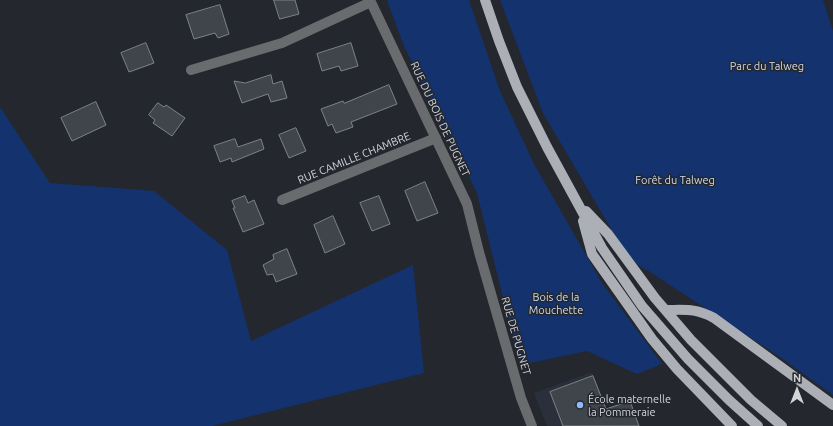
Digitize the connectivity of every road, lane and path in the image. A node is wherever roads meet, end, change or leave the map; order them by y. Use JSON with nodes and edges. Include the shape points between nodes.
{"nodes":[{"id":1,"x":485,"y":0,"type":"edge"},
{"id":2,"x":371,"y":1,"type":"edge"},
{"id":3,"x":191,"y":70,"type":"dead end"},
{"id":4,"x":436,"y":138,"type":"junction"},
{"id":5,"x":282,"y":200,"type":"dead end"},
{"id":6,"x":578,"y":204,"type":"junction"},
{"id":7,"x":479,"y":252,"type":"joint"},
{"id":8,"x":666,"y":310,"type":"junction"},
{"id":9,"x":833,"y":405,"type":"edge"},
{"id":10,"x":532,"y":426,"type":"edge"},
{"id":11,"x":732,"y":426,"type":"edge"},
{"id":12,"x":758,"y":426,"type":"edge"},
{"id":13,"x":782,"y":426,"type":"edge"}],
"edges":[{"from":1,"to":6,"type":"main road","via":[[517,87]]},
{"from":2,"to":3,"type":"street","via":[[282,43]]},
{"from":2,"to":4,"type":"street","name":"RUE DU BOIS DE PUGNET"},
{"from":4,"to":5,"type":"street","name":"RUE CAMILLE CHAMBRE"},
{"from":4,"to":7,"type":"street","name":"RUE DU BOIS DE PUGNET","via":[[467,204]]},
{"from":6,"to":8,"type":"main road","via":[[608,234]]},
{"from":6,"to":11,"type":"main road","via":[[592,254],[677,370]]},
{"from":6,"to":12,"type":"main road","via":[[602,248],[642,306],[688,359]]},
{"from":7,"to":10,"type":"street","name":"RUE DE PUGNET","via":[[521,398]]},
{"from":8,"to":9,"type":"main road","via":[[701,311],[714,318]]},
{"from":8,"to":13,"type":"main road","via":[[720,370]]}]}
